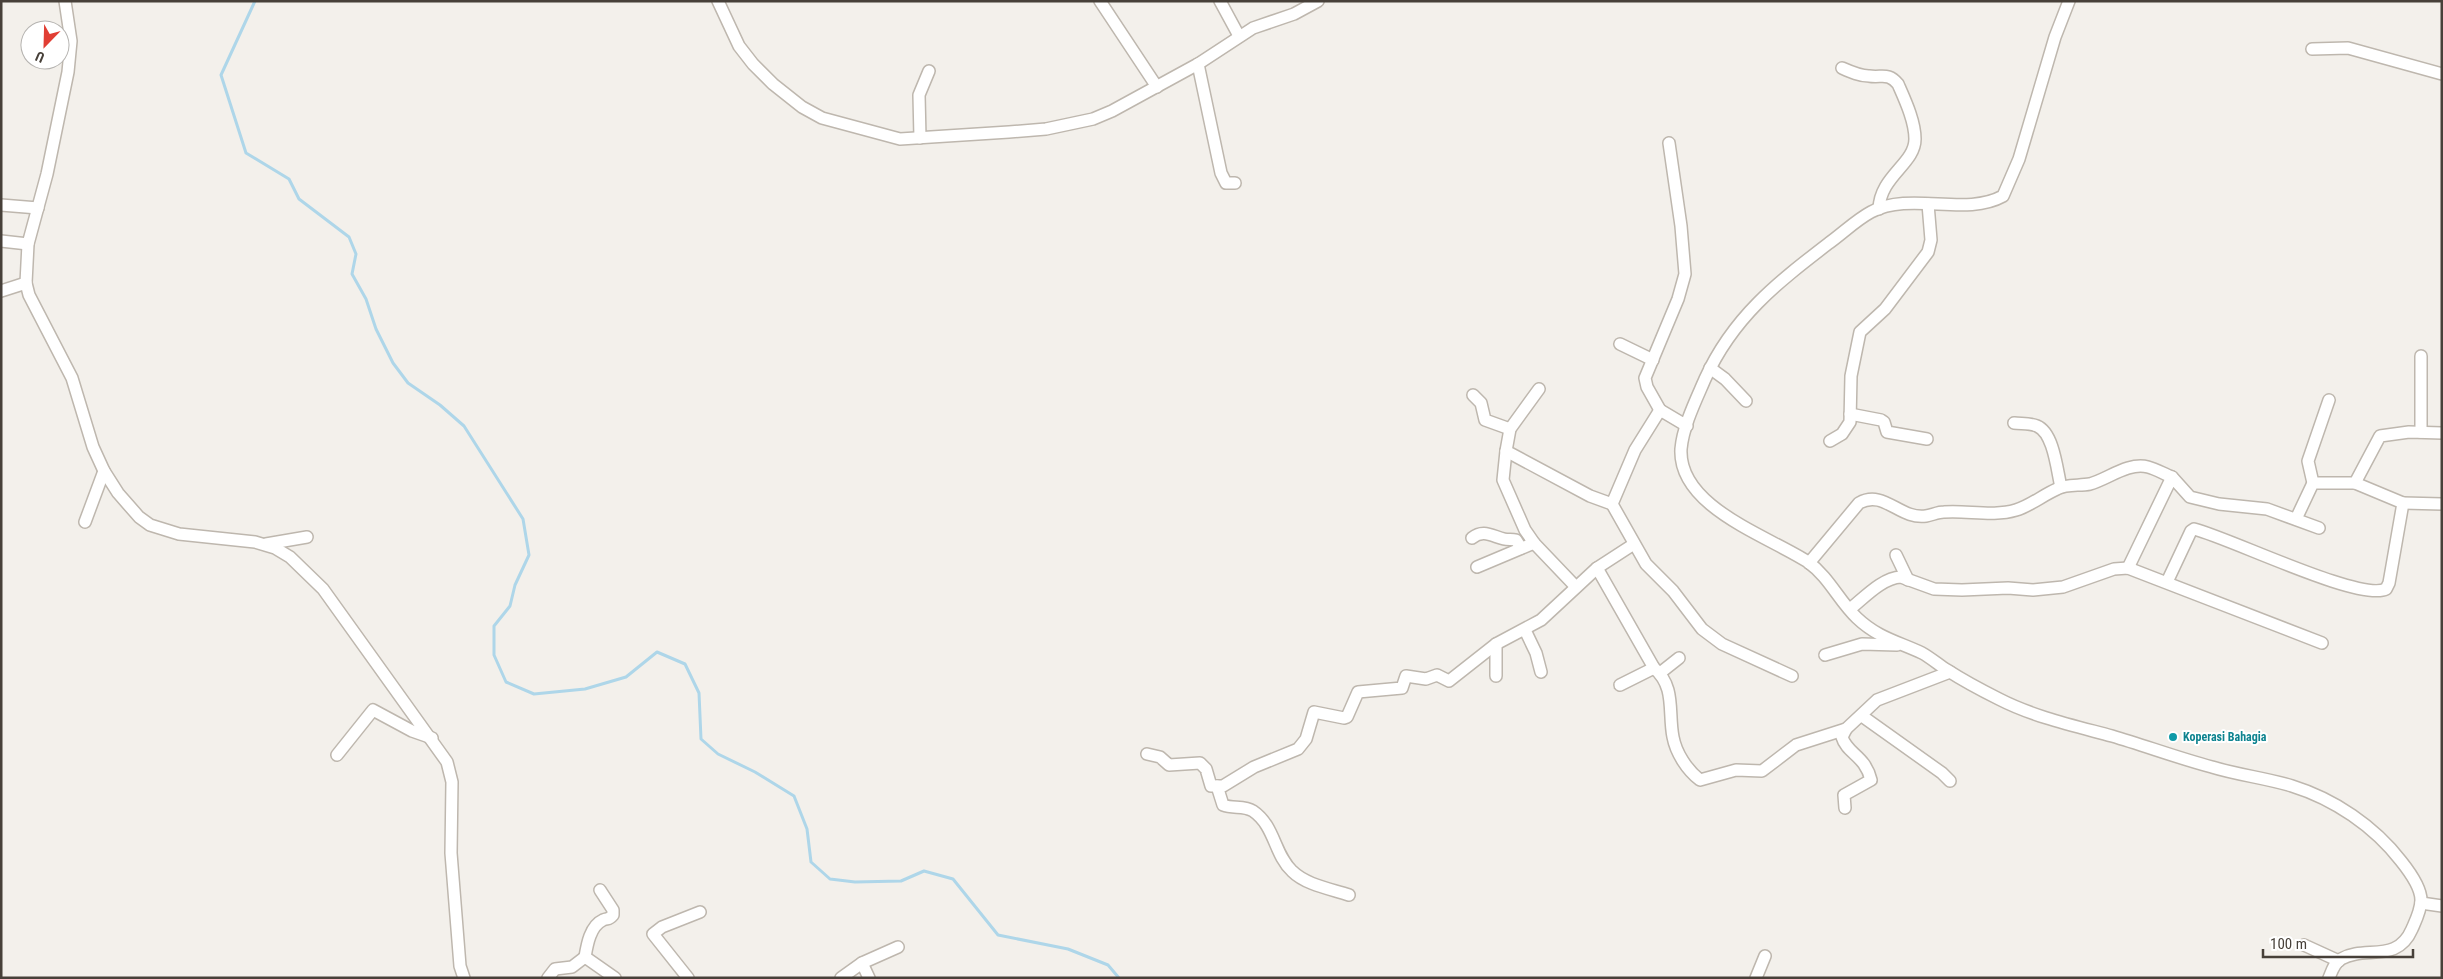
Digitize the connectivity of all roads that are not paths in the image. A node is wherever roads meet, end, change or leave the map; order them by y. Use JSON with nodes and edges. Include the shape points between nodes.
{"nodes":[{"id":1,"x":65,"y":1,"type":"edge"},
{"id":2,"x":718,"y":1,"type":"edge"},
{"id":3,"x":1100,"y":1,"type":"edge"},
{"id":4,"x":1220,"y":1,"type":"edge"},
{"id":5,"x":1318,"y":1,"type":"edge"},
{"id":6,"x":2069,"y":1,"type":"edge"},
{"id":7,"x":1239,"y":36,"type":"junction"},
{"id":8,"x":2312,"y":49,"type":"dead end"},
{"id":9,"x":1198,"y":64,"type":"junction"},
{"id":10,"x":1842,"y":68,"type":"dead end"},
{"id":11,"x":929,"y":71,"type":"dead end"},
{"id":12,"x":2442,"y":74,"type":"edge"},
{"id":13,"x":1156,"y":87,"type":"junction"},
{"id":14,"x":920,"y":138,"type":"junction"},
{"id":15,"x":1669,"y":142,"type":"dead end"},
{"id":16,"x":1235,"y":183,"type":"dead end"},
{"id":17,"x":1928,"y":204,"type":"junction"},
{"id":18,"x":1,"y":205,"type":"edge"},
{"id":19,"x":38,"y":208,"type":"junction"},
{"id":20,"x":1879,"y":209,"type":"junction"},
{"id":21,"x":1,"y":241,"type":"edge"},
{"id":22,"x":28,"y":244,"type":"junction"},
{"id":23,"x":26,"y":283,"type":"junction"},
{"id":24,"x":1,"y":292,"type":"edge"},
{"id":25,"x":1620,"y":344,"type":"dead end"},
{"id":26,"x":2422,"y":356,"type":"dead end"},
{"id":27,"x":1653,"y":360,"type":"junction"},
{"id":28,"x":1710,"y":368,"type":"junction"},
{"id":29,"x":1539,"y":389,"type":"dead end"},
{"id":30,"x":1473,"y":395,"type":"dead end"},
{"id":31,"x":1746,"y":400,"type":"dead end"},
{"id":32,"x":2330,"y":400,"type":"dead end"},
{"id":33,"x":1660,"y":410,"type":"junction"},
{"id":34,"x":1850,"y":414,"type":"junction"},
{"id":35,"x":2014,"y":424,"type":"dead end"},
{"id":36,"x":1687,"y":426,"type":"junction"},
{"id":37,"x":1510,"y":429,"type":"junction"},
{"id":38,"x":2421,"y":432,"type":"junction"},
{"id":39,"x":2442,"y":432,"type":"edge"},
{"id":40,"x":1927,"y":439,"type":"dead end"},
{"id":41,"x":1830,"y":441,"type":"dead end"},
{"id":42,"x":1506,"y":451,"type":"junction"},
{"id":43,"x":104,"y":471,"type":"junction"},
{"id":44,"x":2172,"y":477,"type":"junction"},
{"id":45,"x":2313,"y":483,"type":"junction"},
{"id":46,"x":2355,"y":483,"type":"junction"},
{"id":47,"x":2061,"y":488,"type":"junction"},
{"id":48,"x":2403,"y":503,"type":"junction"},
{"id":49,"x":1612,"y":504,"type":"junction"},
{"id":50,"x":2442,"y":504,"type":"edge"},
{"id":51,"x":2296,"y":519,"type":"junction"},
{"id":52,"x":85,"y":522,"type":"dead end"},
{"id":53,"x":2319,"y":528,"type":"dead end"},
{"id":54,"x":307,"y":537,"type":"dead end"},
{"id":55,"x":1472,"y":538,"type":"dead end"},
{"id":56,"x":1534,"y":543,"type":"junction"},
{"id":57,"x":265,"y":544,"type":"junction"},
{"id":58,"x":1634,"y":544,"type":"junction"},
{"id":59,"x":1521,"y":548,"type":"junction"},
{"id":60,"x":1896,"y":555,"type":"dead end"},
{"id":61,"x":1809,"y":563,"type":"junction"},
{"id":62,"x":1477,"y":567,"type":"dead end"},
{"id":63,"x":1596,"y":568,"type":"junction"},
{"id":64,"x":2128,"y":568,"type":"junction"},
{"id":65,"x":1908,"y":580,"type":"junction"},
{"id":66,"x":2167,"y":582,"type":"junction"},
{"id":67,"x":1576,"y":587,"type":"junction"},
{"id":68,"x":1850,"y":608,"type":"junction"},
{"id":69,"x":1526,"y":630,"type":"junction"},
{"id":70,"x":2322,"y":643,"type":"dead end"},
{"id":71,"x":1496,"y":644,"type":"junction"},
{"id":72,"x":1898,"y":645,"type":"junction"},
{"id":73,"x":1825,"y":655,"type":"dead end"},
{"id":74,"x":1679,"y":658,"type":"dead end"},
{"id":75,"x":1657,"y":670,"type":"junction"},
{"id":76,"x":1541,"y":672,"type":"dead end"},
{"id":77,"x":1950,"y":672,"type":"junction"},
{"id":78,"x":1496,"y":676,"type":"dead end"},
{"id":79,"x":1792,"y":676,"type":"dead end"},
{"id":80,"x":1620,"y":685,"type":"dead end"},
{"id":81,"x":1862,"y":716,"type":"junction"},
{"id":82,"x":1846,"y":729,"type":"junction"},
{"id":83,"x":432,"y":738,"type":"junction"},
{"id":84,"x":1148,"y":754,"type":"dead end"},
{"id":85,"x":337,"y":755,"type":"dead end"},
{"id":86,"x":1950,"y":782,"type":"dead end"},
{"id":87,"x":1217,"y":786,"type":"junction"},
{"id":88,"x":1844,"y":808,"type":"dead end"},
{"id":89,"x":600,"y":890,"type":"dead end"},
{"id":90,"x":1349,"y":895,"type":"dead end"},
{"id":91,"x":2421,"y":903,"type":"junction"},
{"id":92,"x":2442,"y":906,"type":"edge"},
{"id":93,"x":700,"y":912,"type":"dead end"},
{"id":94,"x":2304,"y":945,"type":"dead end"},
{"id":95,"x":898,"y":947,"type":"dead end"},
{"id":96,"x":1765,"y":956,"type":"dead end"},
{"id":97,"x":586,"y":957,"type":"junction"},
{"id":98,"x":2339,"y":961,"type":"junction"},
{"id":99,"x":862,"y":963,"type":"junction"},
{"id":100,"x":843,"y":977,"type":"edge"},
{"id":101,"x":2332,"y":977,"type":"edge"},
{"id":102,"x":464,"y":978,"type":"edge"},
{"id":103,"x":548,"y":978,"type":"edge"},
{"id":104,"x":615,"y":978,"type":"edge"},
{"id":105,"x":688,"y":978,"type":"edge"},
{"id":106,"x":869,"y":978,"type":"edge"},
{"id":107,"x":1756,"y":978,"type":"edge"}],
"edges":[{"from":1,"to":19,"type":"street","via":[[70,40],[68,72]]},
{"from":2,"to":14,"type":"street","via":[[739,46],[753,64],[802,108],[822,118],[886,136]]},
{"from":3,"to":13,"type":"street"},
{"from":4,"to":7,"type":"street"},
{"from":5,"to":7,"type":"street"},
{"from":6,"to":17,"type":"street","via":[[2019,159],[2003,196],[1989,203]]},
{"from":7,"to":9,"type":"street"},
{"from":8,"to":12,"type":"street","via":[[2348,48]]},
{"from":9,"to":13,"type":"street"},
{"from":9,"to":16,"type":"street","via":[[1222,173],[1226,183]]},
{"from":10,"to":20,"type":"street","via":[[1870,77],[1888,75],[1893,78],[1914,129],[1914,146],[1886,184]]},
{"from":11,"to":14,"type":"street","via":[[919,94]]},
{"from":13,"to":14,"type":"street","via":[[1112,111],[1076,124]]},
{"from":15,"to":27,"type":"street","via":[[1685,274]]},
{"from":17,"to":20,"type":"street"},
{"from":17,"to":34,"type":"street","via":[[1931,240],[1928,252],[1885,309],[1863,327],[1857,338],[1850,376]]},
{"from":18,"to":19,"type":"street"},
{"from":19,"to":22,"type":"street"},
{"from":20,"to":28,"type":"street","via":[[1852,226],[1759,300],[1722,345]]},
{"from":21,"to":22,"type":"street"},
{"from":22,"to":23,"type":"street"},
{"from":23,"to":24,"type":"street"},
{"from":23,"to":43,"type":"street","via":[[28,295],[72,378],[93,447]]},
{"from":25,"to":27,"type":"street"},
{"from":26,"to":38,"type":"street"},
{"from":27,"to":33,"type":"street","via":[[1645,378],[1646,387]]},
{"from":28,"to":31,"type":"street"},
{"from":28,"to":36,"type":"street"},
{"from":29,"to":37,"type":"street"},
{"from":30,"to":37,"type":"street","via":[[1481,403],[1485,420]]},
{"from":32,"to":45,"type":"street","via":[[2308,460]]},
{"from":33,"to":36,"type":"street"},
{"from":33,"to":49,"type":"street","via":[[1635,450]]},
{"from":34,"to":40,"type":"street","via":[[1881,420],[1887,432]]},
{"from":34,"to":41,"type":"street","via":[[1849,426]]},
{"from":35,"to":47,"type":"street","via":[[2036,426],[2047,434]]},
{"from":36,"to":61,"type":"street","via":[[1681,462],[1694,489],[1722,512]]},
{"from":37,"to":42,"type":"street"},
{"from":38,"to":39,"type":"street"},
{"from":38,"to":46,"type":"street","via":[[2380,436]]},
{"from":42,"to":49,"type":"street","via":[[1590,496]]},
{"from":42,"to":56,"type":"street","via":[[1503,480]]},
{"from":43,"to":52,"type":"street"},
{"from":43,"to":57,"type":"street","via":[[118,493],[150,525],[179,534]]},
{"from":44,"to":47,"type":"street","via":[[2137,466],[2098,482]]},
{"from":44,"to":51,"type":"street","via":[[2190,497],[2198,500],[2267,509]]},
{"from":44,"to":64,"type":"street"},
{"from":45,"to":46,"type":"street"},
{"from":45,"to":51,"type":"street"},
{"from":46,"to":48,"type":"street"},
{"from":47,"to":61,"type":"street","via":[[2017,510],[1945,512],[1924,516],[1912,516],[1884,501],[1868,498],[1859,503]]},
{"from":48,"to":50,"type":"street"},
{"from":48,"to":66,"type":"street","via":[[2389,583],[2381,591],[2343,585],[2194,529]]},
{"from":49,"to":58,"type":"street"},
{"from":51,"to":53,"type":"street"},
{"from":54,"to":57,"type":"street"},
{"from":55,"to":59,"type":"street","via":[[1489,533],[1505,540],[1516,540]]},
{"from":56,"to":59,"type":"street"},
{"from":56,"to":67,"type":"street"},
{"from":57,"to":83,"type":"street","via":[[290,557],[323,589]]},
{"from":58,"to":63,"type":"street"},
{"from":58,"to":79,"type":"street","via":[[1646,564],[1702,629],[1722,644]]},
{"from":59,"to":62,"type":"street"},
{"from":60,"to":65,"type":"street"},
{"from":61,"to":68,"type":"street"},
{"from":63,"to":67,"type":"street"},
{"from":63,"to":75,"type":"street"},
{"from":64,"to":65,"type":"street","via":[[2114,569],[2047,590],[1934,589]]},
{"from":64,"to":66,"type":"street"},
{"from":65,"to":68,"type":"street","via":[[1901,577],[1889,580]]},
{"from":66,"to":70,"type":"street"},
{"from":67,"to":69,"type":"street"},
{"from":68,"to":72,"type":"street","via":[[1874,631]]},
{"from":69,"to":71,"type":"street"},
{"from":69,"to":76,"type":"street"},
{"from":71,"to":78,"type":"street"},
{"from":71,"to":87,"type":"street","via":[[1447,682],[1437,675],[1426,679],[1406,676],[1402,688],[1358,692],[1344,718],[1314,712],[1306,739],[1298,749]]},
{"from":72,"to":73,"type":"street","via":[[1862,644]]},
{"from":72,"to":77,"type":"street","via":[[1922,653]]},
{"from":74,"to":75,"type":"street"},
{"from":75,"to":80,"type":"street"},
{"from":75,"to":82,"type":"street","via":[[1666,681],[1669,693],[1674,743],[1692,773],[1700,780],[1736,770],[1762,771],[1796,745]]},
{"from":77,"to":81,"type":"street","via":[[1878,700]]},
{"from":77,"to":91,"type":"street","via":[[2002,701],[2050,718],[2209,767],[2291,786],[2316,796],[2368,827],[2390,848],[2409,871]]},
{"from":81,"to":82,"type":"street"},
{"from":81,"to":86,"type":"street","via":[[1942,772]]},
{"from":82,"to":88,"type":"street","via":[[1842,737],[1844,742],[1863,761],[1871,780],[1844,795]]},
{"from":83,"to":85,"type":"street","via":[[373,710]]},
{"from":83,"to":102,"type":"street","via":[[451,770],[451,853],[460,966]]},
{"from":84,"to":87,"type":"street","via":[[1160,757],[1169,765],[1200,763],[1206,769],[1211,786]]},
{"from":87,"to":90,"type":"street","via":[[1223,805],[1247,807],[1262,819],[1286,865],[1293,872]]},
{"from":89,"to":97,"type":"street","via":[[613,915],[594,928]]},
{"from":91,"to":92,"type":"street"},
{"from":91,"to":98,"type":"street","via":[[2414,926],[2403,943],[2384,952],[2350,956]]},
{"from":93,"to":105,"type":"street","via":[[662,927],[653,934]]},
{"from":94,"to":98,"type":"street"},
{"from":95,"to":99,"type":"street"},
{"from":96,"to":107,"type":"street"},
{"from":97,"to":103,"type":"street","via":[[572,966],[555,969]]},
{"from":97,"to":104,"type":"street"},
{"from":98,"to":101,"type":"street"},
{"from":99,"to":100,"type":"street"},
{"from":99,"to":106,"type":"street"}]}
